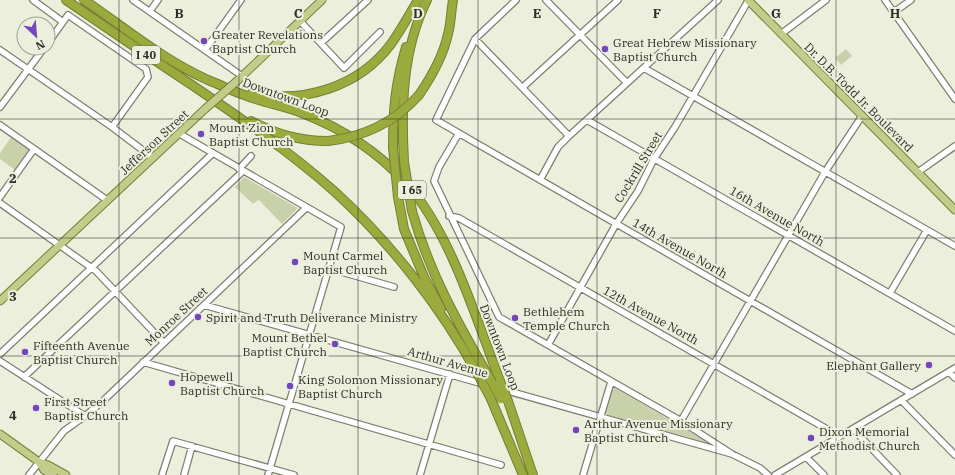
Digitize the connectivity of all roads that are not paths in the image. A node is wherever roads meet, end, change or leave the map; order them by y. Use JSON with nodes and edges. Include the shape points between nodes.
{"nodes":[{"id":1,"x":33,"y":0,"type":"edge"},
{"id":2,"x":66,"y":0,"type":"edge"},
{"id":3,"x":84,"y":0,"type":"edge"},
{"id":4,"x":133,"y":0,"type":"edge"},
{"id":5,"x":158,"y":0,"type":"edge"},
{"id":6,"x":241,"y":0,"type":"edge"},
{"id":7,"x":322,"y":0,"type":"edge"},
{"id":8,"x":368,"y":0,"type":"edge"},
{"id":9,"x":419,"y":0,"type":"edge"},
{"id":10,"x":427,"y":0,"type":"edge"},
{"id":11,"x":453,"y":0,"type":"edge"},
{"id":12,"x":516,"y":0,"type":"edge"},
{"id":13,"x":546,"y":0,"type":"edge"},
{"id":14,"x":618,"y":0,"type":"edge"},
{"id":15,"x":718,"y":0,"type":"edge"},
{"id":16,"x":748,"y":0,"type":"edge"},
{"id":17,"x":826,"y":0,"type":"edge"},
{"id":18,"x":885,"y":0,"type":"edge"},
{"id":19,"x":911,"y":0,"type":"edge"},
{"id":20,"x":150,"y":11,"type":"junction"},
{"id":21,"x":894,"y":12,"type":"junction"},
{"id":22,"x":300,"y":21,"type":"junction"},
{"id":23,"x":63,"y":22,"type":"junction"},
{"id":24,"x":56,"y":32,"type":"edge"},
{"id":25,"x":380,"y":32,"type":"dead end"},
{"id":26,"x":580,"y":34,"type":"junction"},
{"id":27,"x":781,"y":34,"type":"junction"},
{"id":28,"x":475,"y":39,"type":"junction"},
{"id":29,"x":321,"y":43,"type":"junction"},
{"id":30,"x":0,"y":50,"type":"edge"},
{"id":31,"x":205,"y":50,"type":"junction"},
{"id":32,"x":38,"y":56,"type":"edge"},
{"id":33,"x":644,"y":68,"type":"junction"},
{"id":34,"x":28,"y":70,"type":"junction"},
{"id":35,"x":239,"y":79,"type":"junction"},
{"id":36,"x":627,"y":83,"type":"junction"},
{"id":37,"x":523,"y":88,"type":"junction"},
{"id":38,"x":230,"y":89,"type":"junction"},
{"id":39,"x":693,"y":95,"type":"junction"},
{"id":40,"x":955,"y":99,"type":"edge"},
{"id":41,"x":0,"y":107,"type":"edge"},
{"id":42,"x":227,"y":108,"type":"junction"},
{"id":43,"x":862,"y":116,"type":"junction"},
{"id":44,"x":587,"y":120,"type":"junction"},
{"id":45,"x":0,"y":126,"type":"edge"},
{"id":46,"x":112,"y":127,"type":"junction"},
{"id":47,"x":459,"y":133,"type":"junction"},
{"id":48,"x":180,"y":134,"type":"junction"},
{"id":49,"x":569,"y":136,"type":"junction"},
{"id":50,"x":955,"y":146,"type":"edge"},
{"id":51,"x":34,"y":149,"type":"junction"},
{"id":52,"x":212,"y":154,"type":"junction"},
{"id":53,"x":250,"y":156,"type":"dead end"},
{"id":54,"x":153,"y":158,"type":"junction"},
{"id":55,"x":654,"y":159,"type":"junction"},
{"id":56,"x":240,"y":170,"type":"junction"},
{"id":57,"x":825,"y":172,"type":"junction"},
{"id":58,"x":918,"y":172,"type":"junction"},
{"id":59,"x":540,"y":180,"type":"junction"},
{"id":60,"x":0,"y":197,"type":"edge"},
{"id":61,"x":107,"y":200,"type":"junction"},
{"id":62,"x":0,"y":203,"type":"edge"},
{"id":63,"x":306,"y":208,"type":"junction"},
{"id":64,"x":955,"y":210,"type":"edge"},
{"id":65,"x":450,"y":216,"type":"junction"},
{"id":66,"x":616,"y":224,"type":"junction"},
{"id":67,"x":927,"y":230,"type":"junction"},
{"id":68,"x":788,"y":235,"type":"junction"},
{"id":69,"x":60,"y":245,"type":"junction"},
{"id":70,"x":955,"y":246,"type":"edge"},
{"id":71,"x":92,"y":268,"type":"junction"},
{"id":72,"x":328,"y":268,"type":"junction"},
{"id":73,"x":394,"y":287,"type":"dead end"},
{"id":74,"x":580,"y":287,"type":"junction"},
{"id":75,"x":116,"y":291,"type":"junction"},
{"id":76,"x":890,"y":293,"type":"junction"},
{"id":77,"x":0,"y":301,"type":"edge"},
{"id":78,"x":749,"y":301,"type":"junction"},
{"id":79,"x":204,"y":305,"type":"junction"},
{"id":80,"x":955,"y":331,"type":"edge"},
{"id":81,"x":310,"y":334,"type":"junction"},
{"id":82,"x":456,"y":338,"type":"junction"},
{"id":83,"x":164,"y":343,"type":"junction"},
{"id":84,"x":548,"y":345,"type":"junction"},
{"id":85,"x":0,"y":354,"type":"edge"},
{"id":86,"x":0,"y":362,"type":"edge"},
{"id":87,"x":143,"y":362,"type":"junction"},
{"id":88,"x":714,"y":363,"type":"junction"},
{"id":89,"x":955,"y":368,"type":"edge"},
{"id":90,"x":949,"y":372,"type":"junction"},
{"id":91,"x":450,"y":374,"type":"junction"},
{"id":92,"x":24,"y":377,"type":"junction"},
{"id":93,"x":955,"y":378,"type":"edge"},
{"id":94,"x":611,"y":382,"type":"junction"},
{"id":95,"x":912,"y":394,"type":"junction"},
{"id":96,"x":505,"y":400,"type":"junction"},
{"id":97,"x":901,"y":400,"type":"junction"},
{"id":98,"x":289,"y":403,"type":"junction"},
{"id":99,"x":85,"y":416,"type":"junction"},
{"id":100,"x":600,"y":417,"type":"junction"},
{"id":101,"x":681,"y":422,"type":"junction"},
{"id":102,"x":852,"y":429,"type":"junction"},
{"id":103,"x":0,"y":434,"type":"edge"},
{"id":104,"x":704,"y":436,"type":"junction"},
{"id":105,"x":839,"y":436,"type":"junction"},
{"id":106,"x":429,"y":444,"type":"junction"},
{"id":107,"x":702,"y":445,"type":"junction"},
{"id":108,"x":192,"y":446,"type":"junction"},
{"id":109,"x":732,"y":454,"type":"junction"},
{"id":110,"x":955,"y":455,"type":"edge"},
{"id":111,"x":806,"y":457,"type":"junction"},
{"id":112,"x":39,"y":462,"type":"junction"},
{"id":113,"x":501,"y":464,"type":"dead end"},
{"id":114,"x":270,"y":468,"type":"junction"},
{"id":115,"x":29,"y":475,"type":"edge"},
{"id":116,"x":53,"y":475,"type":"edge"},
{"id":117,"x":66,"y":475,"type":"edge"},
{"id":118,"x":162,"y":475,"type":"edge"},
{"id":119,"x":184,"y":475,"type":"edge"},
{"id":120,"x":268,"y":475,"type":"edge"},
{"id":121,"x":294,"y":475,"type":"edge"},
{"id":122,"x":420,"y":475,"type":"edge"},
{"id":123,"x":523,"y":475,"type":"edge"},
{"id":124,"x":533,"y":475,"type":"edge"},
{"id":125,"x":583,"y":475,"type":"edge"},
{"id":126,"x":768,"y":475,"type":"edge"},
{"id":127,"x":775,"y":475,"type":"edge"},
{"id":128,"x":824,"y":475,"type":"edge"},
{"id":129,"x":897,"y":475,"type":"edge"}],
"edges":[{"from":1,"to":23,"type":"street"},
{"from":2,"to":42,"type":"highway","number":"I 40"},
{"from":3,"to":38,"type":"highway","name":"Downtown Loop","number":"I 40","via":[[164,55]]},
{"from":4,"to":20,"type":"street"},
{"from":5,"to":20,"type":"street"},
{"from":6,"to":31,"type":"street"},
{"from":7,"to":22,"type":"main road","name":"Jefferson Street"},
{"from":8,"to":29,"type":"street"},
{"from":9,"to":38,"type":"highway","via":[[382,54],[371,65],[343,84],[327,90],[290,96]]},
{"from":9,"to":82,"type":"highway","bridge":true,"via":[[398,77],[393,109],[393,148],[398,197],[404,229],[424,277]]},
{"from":10,"to":96,"type":"highway","bridge":true,"via":[[410,49],[402,94],[404,162],[412,211],[432,272],[489,377]]},
{"from":11,"to":42,"type":"highway","number":"I 40","bridge":true,"via":[[448,34],[433,74],[418,95],[394,118],[378,127],[328,141],[311,141],[291,138],[270,130]]},
{"from":12,"to":28,"type":"street"},
{"from":13,"to":26,"type":"street"},
{"from":14,"to":26,"type":"street"},
{"from":15,"to":33,"type":"street"},
{"from":16,"to":27,"type":"main road","name":"Dr. D.B. Todd Jr. Boulevard"},
{"from":16,"to":39,"type":"street","name":"Cockrill Street"},
{"from":17,"to":27,"type":"street"},
{"from":18,"to":21,"type":"street"},
{"from":19,"to":21,"type":"street"},
{"from":20,"to":31,"type":"street"},
{"from":21,"to":40,"type":"street"},
{"from":22,"to":29,"type":"street"},
{"from":22,"to":35,"type":"main road","name":"Jefferson Street"},
{"from":23,"to":24,"type":"street"},
{"from":23,"to":46,"type":"street","via":[[68,15],[146,69],[148,77]]},
{"from":25,"to":29,"type":"street","via":[[344,68]]},
{"from":26,"to":36,"type":"street"},
{"from":26,"to":37,"type":"street"},
{"from":27,"to":43,"type":"main road","name":"Dr. D.B. Todd Jr. Boulevard"},
{"from":28,"to":37,"type":"street"},
{"from":28,"to":47,"type":"street","name":"14th Avenue North","via":[[436,120]]},
{"from":30,"to":34,"type":"street"},
{"from":31,"to":35,"type":"street"},
{"from":32,"to":34,"type":"street"},
{"from":33,"to":36,"type":"street"},
{"from":33,"to":39,"type":"street"},
{"from":34,"to":41,"type":"street"},
{"from":34,"to":46,"type":"street"},
{"from":35,"to":48,"type":"main road","name":"Jefferson Street","bridge":true},
{"from":36,"to":44,"type":"street"},
{"from":37,"to":49,"type":"street"},
{"from":38,"to":96,"type":"highway","name":"Downtown Loop","number":"I 65","bridge":true,"via":[[328,124],[377,156],[406,183],[432,219],[452,257]]},
{"from":39,"to":55,"type":"street","name":"Cockrill Street"},
{"from":39,"to":57,"type":"street"},
{"from":42,"to":82,"type":"highway","via":[[304,165],[347,203],[394,254]]},
{"from":43,"to":57,"type":"street"},
{"from":43,"to":58,"type":"main road","name":"Dr. D.B. Todd Jr. Boulevard"},
{"from":44,"to":49,"type":"street"},
{"from":44,"to":55,"type":"street","name":"16th Avenue North"},
{"from":45,"to":51,"type":"street"},
{"from":46,"to":54,"type":"street"},
{"from":47,"to":59,"type":"street","name":"14th Avenue North"},
{"from":47,"to":65,"type":"street","via":[[439,167],[434,181]]},
{"from":48,"to":52,"type":"street"},
{"from":48,"to":54,"type":"main road","name":"Jefferson Street"},
{"from":49,"to":59,"type":"street","via":[[558,147]]},
{"from":50,"to":58,"type":"street"},
{"from":51,"to":60,"type":"street"},
{"from":51,"to":61,"type":"street"},
{"from":52,"to":56,"type":"street"},
{"from":52,"to":71,"type":"street"},
{"from":53,"to":56,"type":"street"},
{"from":54,"to":61,"type":"main road","name":"Jefferson Street"},
{"from":55,"to":66,"type":"street","name":"Cockrill Street","via":[[638,191]]},
{"from":55,"to":68,"type":"street","name":"16th Avenue North"},
{"from":56,"to":63,"type":"street"},
{"from":56,"to":75,"type":"street"},
{"from":57,"to":67,"type":"street"},
{"from":57,"to":68,"type":"street"},
{"from":58,"to":64,"type":"main road","name":"Dr. D.B. Todd Jr. Boulevard"},
{"from":59,"to":66,"type":"street","name":"14th Avenue North"},
{"from":61,"to":69,"type":"main road","name":"Jefferson Street"},
{"from":62,"to":69,"type":"street"},
{"from":63,"to":72,"type":"street","via":[[341,227]]},
{"from":63,"to":79,"type":"street","name":"Monroe Street"},
{"from":65,"to":74,"type":"street","name":"12th Avenue North","via":[[459,218]]},
{"from":65,"to":84,"type":"street","via":[[496,312],[504,321]]},
{"from":66,"to":74,"type":"street","name":"Cockrill Street"},
{"from":66,"to":78,"type":"street","name":"14th Avenue North"},
{"from":67,"to":70,"type":"street"},
{"from":67,"to":76,"type":"street"},
{"from":68,"to":76,"type":"street","name":"16th Avenue North"},
{"from":68,"to":78,"type":"street"},
{"from":69,"to":71,"type":"street"},
{"from":69,"to":77,"type":"main road","name":"Jefferson Street"},
{"from":71,"to":75,"type":"street"},
{"from":71,"to":85,"type":"street"},
{"from":72,"to":73,"type":"street"},
{"from":72,"to":81,"type":"street"},
{"from":74,"to":84,"type":"street","name":"Cockrill Street"},
{"from":74,"to":88,"type":"street","name":"12th Avenue North"},
{"from":75,"to":83,"type":"street"},
{"from":75,"to":92,"type":"street"},
{"from":76,"to":80,"type":"street","name":"16th Avenue North"},
{"from":78,"to":88,"type":"street"},
{"from":78,"to":95,"type":"street","name":"14th Avenue North"},
{"from":79,"to":81,"type":"street","name":"Arthur Avenue"},
{"from":79,"to":83,"type":"street","name":"Monroe Street"},
{"from":81,"to":91,"type":"street","name":"Arthur Avenue"},
{"from":81,"to":98,"type":"street"},
{"from":82,"to":123,"type":"highway","bridge":true,"via":[[491,398]]},
{"from":83,"to":87,"type":"street","name":"Monroe Street"},
{"from":84,"to":94,"type":"street"},
{"from":86,"to":92,"type":"street"},
{"from":87,"to":98,"type":"street"},
{"from":87,"to":99,"type":"street","name":"Monroe Street"},
{"from":88,"to":101,"type":"street"},
{"from":88,"to":105,"type":"street","name":"12th Avenue North"},
{"from":89,"to":90,"type":"street"},
{"from":90,"to":93,"type":"street"},
{"from":90,"to":95,"type":"street"},
{"from":91,"to":100,"type":"street","name":"Arthur Avenue"},
{"from":91,"to":106,"type":"street"},
{"from":92,"to":99,"type":"street"},
{"from":94,"to":100,"type":"street"},
{"from":94,"to":101,"type":"street"},
{"from":95,"to":97,"type":"street"},
{"from":96,"to":124,"type":"highway","name":"Downtown Loop","number":"I 65"},
{"from":97,"to":102,"type":"street"},
{"from":97,"to":110,"type":"street"},
{"from":98,"to":106,"type":"street"},
{"from":98,"to":114,"type":"street"},
{"from":99,"to":112,"type":"street","name":"Monroe Street","via":[[64,432]]},
{"from":100,"to":107,"type":"street","name":"Arthur Avenue"},
{"from":100,"to":125,"type":"street"},
{"from":101,"to":104,"type":"street"},
{"from":102,"to":105,"type":"street"},
{"from":102,"to":129,"type":"street"},
{"from":103,"to":112,"type":"main road"},
{"from":104,"to":107,"type":"street"},
{"from":104,"to":109,"type":"street"},
{"from":105,"to":111,"type":"street"},
{"from":106,"to":113,"type":"street"},
{"from":106,"to":122,"type":"street"},
{"from":107,"to":109,"type":"street","name":"Arthur Avenue"},
{"from":108,"to":114,"type":"street"},
{"from":108,"to":118,"type":"street","via":[[173,441]]},
{"from":108,"to":119,"type":"street"},
{"from":109,"to":126,"type":"street","via":[[760,468]]},
{"from":111,"to":127,"type":"street"},
{"from":111,"to":128,"type":"street"},
{"from":112,"to":115,"type":"street","name":"Monroe Street"},
{"from":112,"to":116,"type":"main road","via":[[44,470]]},
{"from":112,"to":117,"type":"main road"},
{"from":114,"to":120,"type":"street"},
{"from":114,"to":121,"type":"street"}]}
